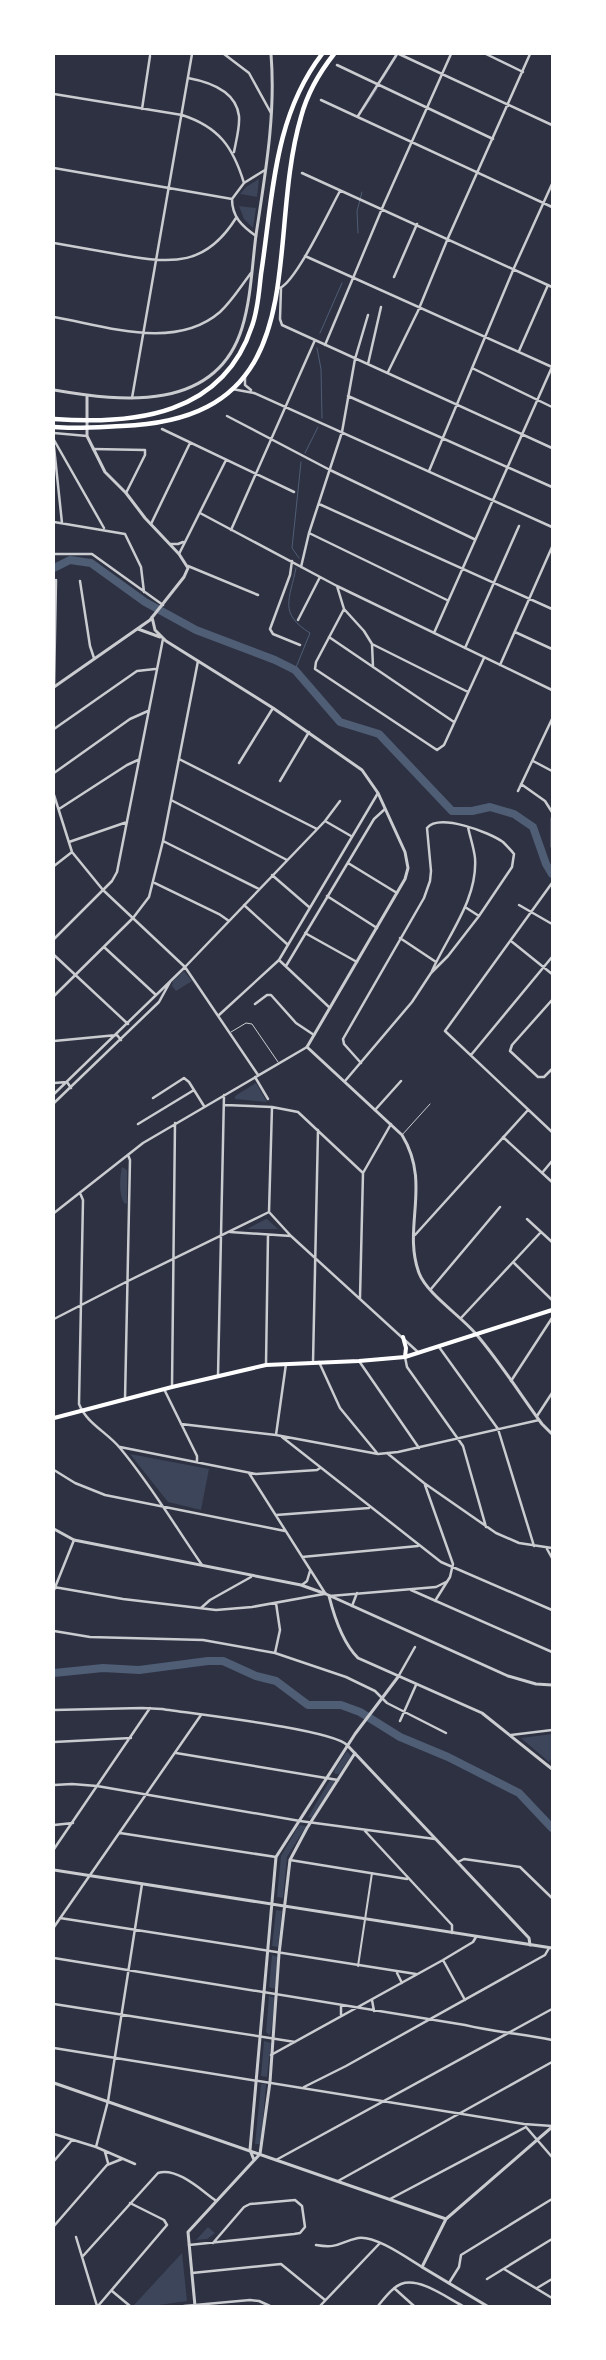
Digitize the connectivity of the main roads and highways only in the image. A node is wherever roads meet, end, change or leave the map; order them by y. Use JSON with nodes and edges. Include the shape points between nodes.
{"nodes":[{"id":1,"x":322,"y":54,"type":"edge"},
{"id":2,"x":334,"y":54,"type":"edge"},
{"id":3,"x":54,"y":419,"type":"edge"},
{"id":4,"x":54,"y":427,"type":"edge"},
{"id":5,"x":551,"y":1310,"type":"edge"},
{"id":6,"x":403,"y":1337,"type":"road end"},
{"id":7,"x":405,"y":1357,"type":"junction"},
{"id":8,"x":54,"y":1418,"type":"edge"}],
"edges":[{"from":1,"to":3,"type":"main road","via":[[294,100],[288,117],[274,182],[253,324],[239,355],[210,389],[184,405],[154,415],[120,419]]},
{"from":2,"to":4,"type":"main road","via":[[308,95],[298,128],[273,318],[267,336],[245,374],[232,389],[202,409],[163,423]]},
{"from":5,"to":7,"type":"main road"},
{"from":6,"to":7,"type":"main road"},
{"from":7,"to":8,"type":"main road","via":[[266,1365]]}]}
